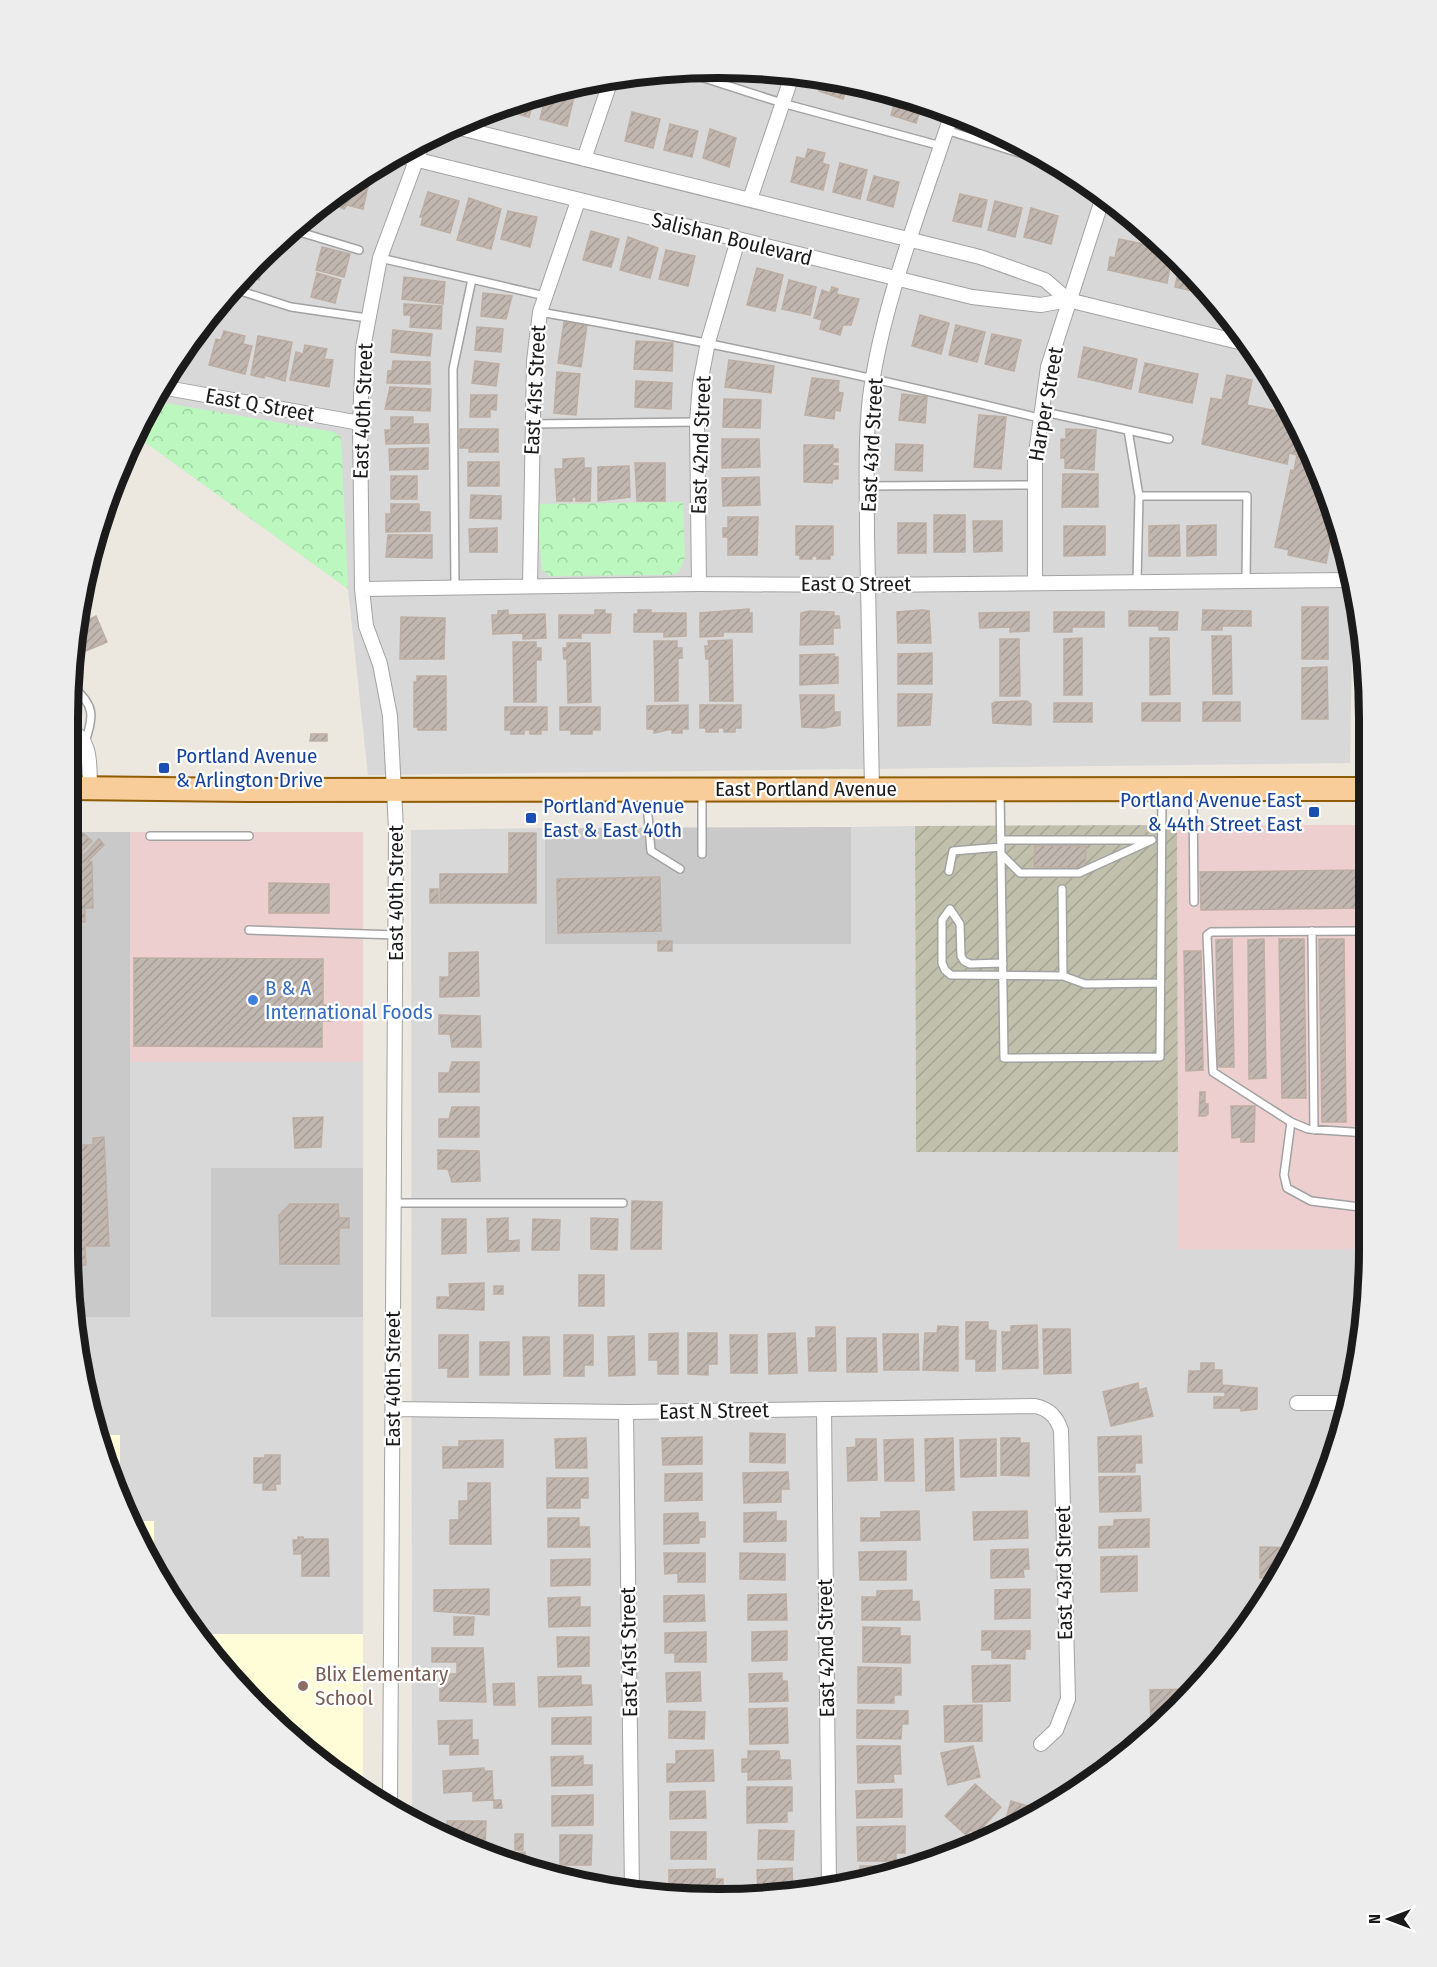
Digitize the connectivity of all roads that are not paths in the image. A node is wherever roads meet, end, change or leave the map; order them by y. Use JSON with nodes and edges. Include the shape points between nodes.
{"nodes":[{"id":1,"x":716,"y":78,"type":"edge"},
{"id":2,"x":790,"y":82,"type":"edge"},
{"id":3,"x":608,"y":88,"type":"edge"},
{"id":4,"x":782,"y":103,"type":"junction"},
{"id":5,"x":949,"y":121,"type":"edge"},
{"id":6,"x":467,"y":130,"type":"edge"},
{"id":7,"x":946,"y":130,"type":"junction"},
{"id":8,"x":941,"y":146,"type":"junction"},
{"id":9,"x":420,"y":152,"type":"edge"},
{"id":10,"x":1017,"y":152,"type":"edge"},
{"id":11,"x":409,"y":158,"type":"edge"},
{"id":12,"x":584,"y":159,"type":"junction"},
{"id":13,"x":418,"y":160,"type":"junction"},
{"id":14,"x":750,"y":199,"type":"junction"},
{"id":15,"x":578,"y":201,"type":"junction"},
{"id":16,"x":1100,"y":205,"type":"edge"},
{"id":17,"x":301,"y":233,"type":"edge"},
{"id":18,"x":738,"y":240,"type":"junction"},
{"id":19,"x":911,"y":240,"type":"junction"},
{"id":20,"x":359,"y":250,"type":"dead end"},
{"id":21,"x":380,"y":258,"type":"junction"},
{"id":22,"x":472,"y":279,"type":"junction"},
{"id":23,"x":898,"y":280,"type":"junction"},
{"id":24,"x":242,"y":291,"type":"edge"},
{"id":25,"x":545,"y":296,"type":"junction"},
{"id":26,"x":1068,"y":300,"type":"junction"},
{"id":27,"x":540,"y":312,"type":"junction"},
{"id":28,"x":367,"y":318,"type":"junction"},
{"id":29,"x":1236,"y":341,"type":"edge"},
{"id":30,"x":708,"y":342,"type":"junction"},
{"id":31,"x":874,"y":377,"type":"junction"},
{"id":32,"x":170,"y":389,"type":"edge"},
{"id":33,"x":1040,"y":414,"type":"junction"},
{"id":34,"x":697,"y":422,"type":"junction"},
{"id":35,"x":360,"y":423,"type":"junction"},
{"id":36,"x":531,"y":424,"type":"junction"},
{"id":37,"x":1128,"y":430,"type":"junction"},
{"id":38,"x":1169,"y":439,"type":"dead end"},
{"id":39,"x":1035,"y":484,"type":"junction"},
{"id":40,"x":867,"y":486,"type":"junction"},
{"id":41,"x":1138,"y":496,"type":"junction"},
{"id":42,"x":1246,"y":580,"type":"junction"},
{"id":43,"x":1344,"y":580,"type":"edge"},
{"id":44,"x":1137,"y":581,"type":"junction"},
{"id":45,"x":1035,"y":582,"type":"junction"},
{"id":46,"x":699,"y":584,"type":"junction"},
{"id":47,"x":867,"y":585,"type":"junction"},
{"id":48,"x":530,"y":586,"type":"junction"},
{"id":49,"x":454,"y":587,"type":"junction"},
{"id":50,"x":362,"y":589,"type":"junction"},
{"id":51,"x":79,"y":691,"type":"edge"},
{"id":52,"x":78,"y":737,"type":"edge"},
{"id":53,"x":85,"y":742,"type":"junction"},
{"id":54,"x":79,"y":788,"type":"edge"},
{"id":55,"x":395,"y":788,"type":"junction"},
{"id":56,"x":646,"y":788,"type":"junction"},
{"id":57,"x":702,"y":788,"type":"junction"},
{"id":58,"x":872,"y":789,"type":"junction"},
{"id":59,"x":1000,"y":789,"type":"junction"},
{"id":60,"x":1162,"y":789,"type":"junction"},
{"id":61,"x":1193,"y":789,"type":"junction"},
{"id":62,"x":1359,"y":789,"type":"edge"},
{"id":63,"x":150,"y":836,"type":"dead end"},
{"id":64,"x":249,"y":836,"type":"dead end"},
{"id":65,"x":1152,"y":840,"type":"junction"},
{"id":66,"x":1160,"y":840,"type":"junction"},
{"id":67,"x":1001,"y":848,"type":"junction"},
{"id":68,"x":702,"y":855,"type":"dead end"},
{"id":69,"x":680,"y":869,"type":"dead end"},
{"id":70,"x":949,"y":871,"type":"dead end"},
{"id":71,"x":1062,"y":889,"type":"dead end"},
{"id":72,"x":1194,"y":902,"type":"dead end"},
{"id":73,"x":249,"y":930,"type":"dead end"},
{"id":74,"x":1312,"y":931,"type":"junction"},
{"id":75,"x":1359,"y":931,"type":"edge"},
{"id":76,"x":396,"y":935,"type":"junction"},
{"id":77,"x":1003,"y":963,"type":"junction"},
{"id":78,"x":1003,"y":976,"type":"junction"},
{"id":79,"x":1063,"y":976,"type":"junction"},
{"id":80,"x":1160,"y":983,"type":"junction"},
{"id":81,"x":1291,"y":1122,"type":"junction"},
{"id":82,"x":1314,"y":1130,"type":"junction"},
{"id":83,"x":1359,"y":1133,"type":"edge"},
{"id":84,"x":394,"y":1203,"type":"junction"},
{"id":85,"x":623,"y":1203,"type":"dead end"},
{"id":86,"x":1359,"y":1207,"type":"edge"},
{"id":87,"x":1340,"y":1402,"type":"edge"},
{"id":88,"x":1298,"y":1403,"type":"dead end"},
{"id":89,"x":1035,"y":1406,"type":"joint"},
{"id":90,"x":393,"y":1409,"type":"junction"},
{"id":91,"x":824,"y":1409,"type":"junction"},
{"id":92,"x":626,"y":1412,"type":"junction"},
{"id":93,"x":1041,"y":1744,"type":"dead end"},
{"id":94,"x":390,"y":1798,"type":"edge"},
{"id":95,"x":829,"y":1879,"type":"edge"},
{"id":96,"x":632,"y":1883,"type":"edge"}],
"edges":[{"from":1,"to":4,"type":"lane"},
{"from":2,"to":4,"type":"street"},
{"from":3,"to":12,"type":"street"},
{"from":4,"to":8,"type":"lane"},
{"from":4,"to":14,"type":"street"},
{"from":5,"to":7,"type":"street","name":"East 43rd Street"},
{"from":6,"to":12,"type":"street","name":"Salishan Boulevard"},
{"from":7,"to":8,"type":"street","name":"East 43rd Street"},
{"from":7,"to":10,"type":"lane"},
{"from":8,"to":19,"type":"street","name":"East 43rd Street"},
{"from":9,"to":13,"type":"street","name":"East 40th Street"},
{"from":11,"to":13,"type":"street","name":"Salishan Boulevard"},
{"from":12,"to":14,"type":"street","name":"Salishan Boulevard"},
{"from":13,"to":15,"type":"street","name":"Salishan Boulevard"},
{"from":13,"to":21,"type":"street","name":"East 40th Street"},
{"from":14,"to":19,"type":"street","name":"Salishan Boulevard"},
{"from":15,"to":18,"type":"street","name":"Salishan Boulevard"},
{"from":15,"to":25,"type":"street","name":"East 41st Street"},
{"from":16,"to":26,"type":"street","name":"Harper Street"},
{"from":17,"to":20,"type":"lane"},
{"from":18,"to":23,"type":"street","name":"Salishan Boulevard"},
{"from":18,"to":30,"type":"street","name":"East 42nd Street"},
{"from":19,"to":23,"type":"street","name":"East 43rd Street"},
{"from":19,"to":26,"type":"street","name":"Salishan Boulevard","via":[[1036,276]]},
{"from":21,"to":22,"type":"lane"},
{"from":21,"to":28,"type":"street","name":"East 40th Street"},
{"from":22,"to":25,"type":"lane"},
{"from":22,"to":49,"type":"lane","via":[[453,369]]},
{"from":23,"to":26,"type":"street","name":"Salishan Boulevard","via":[[982,299],[1041,305]]},
{"from":23,"to":31,"type":"street","name":"East 43rd Street"},
{"from":24,"to":28,"type":"lane","via":[[291,307]]},
{"from":25,"to":27,"type":"street","name":"East 41st Street"},
{"from":26,"to":29,"type":"street","name":"Salishan Boulevard"},
{"from":26,"to":33,"type":"street","name":"Harper Street","via":[[1048,367]]},
{"from":27,"to":30,"type":"lane"},
{"from":27,"to":36,"type":"street","name":"East 41st Street"},
{"from":28,"to":35,"type":"street","name":"East 40th Street"},
{"from":30,"to":31,"type":"lane"},
{"from":30,"to":34,"type":"street","name":"East 42nd Street"},
{"from":31,"to":33,"type":"lane"},
{"from":31,"to":40,"type":"street","name":"East 43rd Street"},
{"from":32,"to":35,"type":"street","name":"East Q Street"},
{"from":33,"to":37,"type":"lane"},
{"from":33,"to":39,"type":"street","name":"Harper Street"},
{"from":34,"to":36,"type":"lane"},
{"from":34,"to":46,"type":"street","name":"East 42nd Street"},
{"from":35,"to":50,"type":"street","name":"East 40th Street"},
{"from":36,"to":48,"type":"street","name":"East 41st Street"},
{"from":37,"to":38,"type":"lane"},
{"from":37,"to":41,"type":"lane"},
{"from":39,"to":40,"type":"lane"},
{"from":39,"to":45,"type":"street","name":"Harper Street"},
{"from":40,"to":47,"type":"street","name":"East 43rd Street"},
{"from":41,"to":42,"type":"lane","via":[[1246,496]]},
{"from":41,"to":44,"type":"lane"},
{"from":42,"to":43,"type":"street","name":"East Q Street"},
{"from":42,"to":44,"type":"street","name":"East Q Street"},
{"from":44,"to":45,"type":"street","name":"East Q Street"},
{"from":45,"to":47,"type":"street","name":"East Q Street"},
{"from":46,"to":47,"type":"street","name":"East Q Street"},
{"from":46,"to":48,"type":"street","name":"East Q Street"},
{"from":47,"to":58,"type":"street","name":"East 43rd Street"},
{"from":48,"to":49,"type":"street","name":"East Q Street"},
{"from":49,"to":50,"type":"street","name":"East Q Street"},
{"from":50,"to":55,"type":"street","name":"East 40th Street","via":[[366,626],[380,664],[390,716]]},
{"from":51,"to":53,"type":"lane","via":[[91,710]]},
{"from":52,"to":53,"type":"street"},
{"from":53,"to":54,"type":"street","via":[[89,757]]},
{"from":54,"to":55,"type":"main road","name":"East Portland Avenue"},
{"from":55,"to":56,"type":"main road","name":"East Portland Avenue"},
{"from":55,"to":76,"type":"street","name":"East 40th Street"},
{"from":56,"to":57,"type":"main road","name":"East Portland Avenue"},
{"from":56,"to":69,"type":"lane","via":[[651,851]]},
{"from":57,"to":58,"type":"main road","name":"East Portland Avenue"},
{"from":57,"to":68,"type":"lane"},
{"from":58,"to":59,"type":"main road","name":"East Portland Avenue"},
{"from":59,"to":60,"type":"main road","name":"East Portland Avenue"},
{"from":59,"to":67,"type":"lane"},
{"from":60,"to":61,"type":"main road","name":"East Portland Avenue"},
{"from":60,"to":66,"type":"lane"},
{"from":61,"to":62,"type":"main road","name":"East Portland Avenue"},
{"from":61,"to":72,"type":"lane"},
{"from":63,"to":64,"type":"lane"},
{"from":65,"to":66,"type":"lane"},
{"from":65,"to":67,"type":"lane"},
{"from":65,"to":67,"type":"lane","via":[[1079,873],[1020,873]]},
{"from":66,"to":80,"type":"lane"},
{"from":67,"to":70,"type":"lane","via":[[953,851]]},
{"from":67,"to":77,"type":"lane"},
{"from":71,"to":79,"type":"lane"},
{"from":73,"to":76,"type":"lane"},
{"from":74,"to":75,"type":"lane"},
{"from":74,"to":81,"type":"lane","via":[[1207,935],[1213,1072]]},
{"from":74,"to":82,"type":"lane"},
{"from":76,"to":84,"type":"street","name":"East 40th Street"},
{"from":77,"to":78,"type":"lane"},
{"from":77,"to":78,"type":"lane","via":[[964,961],[960,924],[950,909],[942,920],[945,970],[958,976]]},
{"from":78,"to":79,"type":"lane"},
{"from":78,"to":80,"type":"lane","via":[[1004,1058],[1160,1057]]},
{"from":79,"to":80,"type":"lane","via":[[1085,984]]},
{"from":81,"to":82,"type":"lane"},
{"from":81,"to":86,"type":"lane","via":[[1284,1175],[1287,1188],[1311,1201]]},
{"from":82,"to":83,"type":"lane"},
{"from":84,"to":85,"type":"lane"},
{"from":84,"to":90,"type":"street","name":"East 40th Street"},
{"from":87,"to":88,"type":"street"},
{"from":89,"to":91,"type":"street","name":"East N Street"},
{"from":89,"to":93,"type":"street","name":"East 43rd Street","via":[[1051,1414],[1061,1430],[1068,1699],[1056,1731]]},
{"from":90,"to":92,"type":"street","name":"East N Street"},
{"from":90,"to":94,"type":"street","name":"East 40th Street"},
{"from":91,"to":92,"type":"street","name":"East N Street"},
{"from":91,"to":95,"type":"street","name":"East 42nd Street"},
{"from":92,"to":96,"type":"street","name":"East 41st Street"}]}
